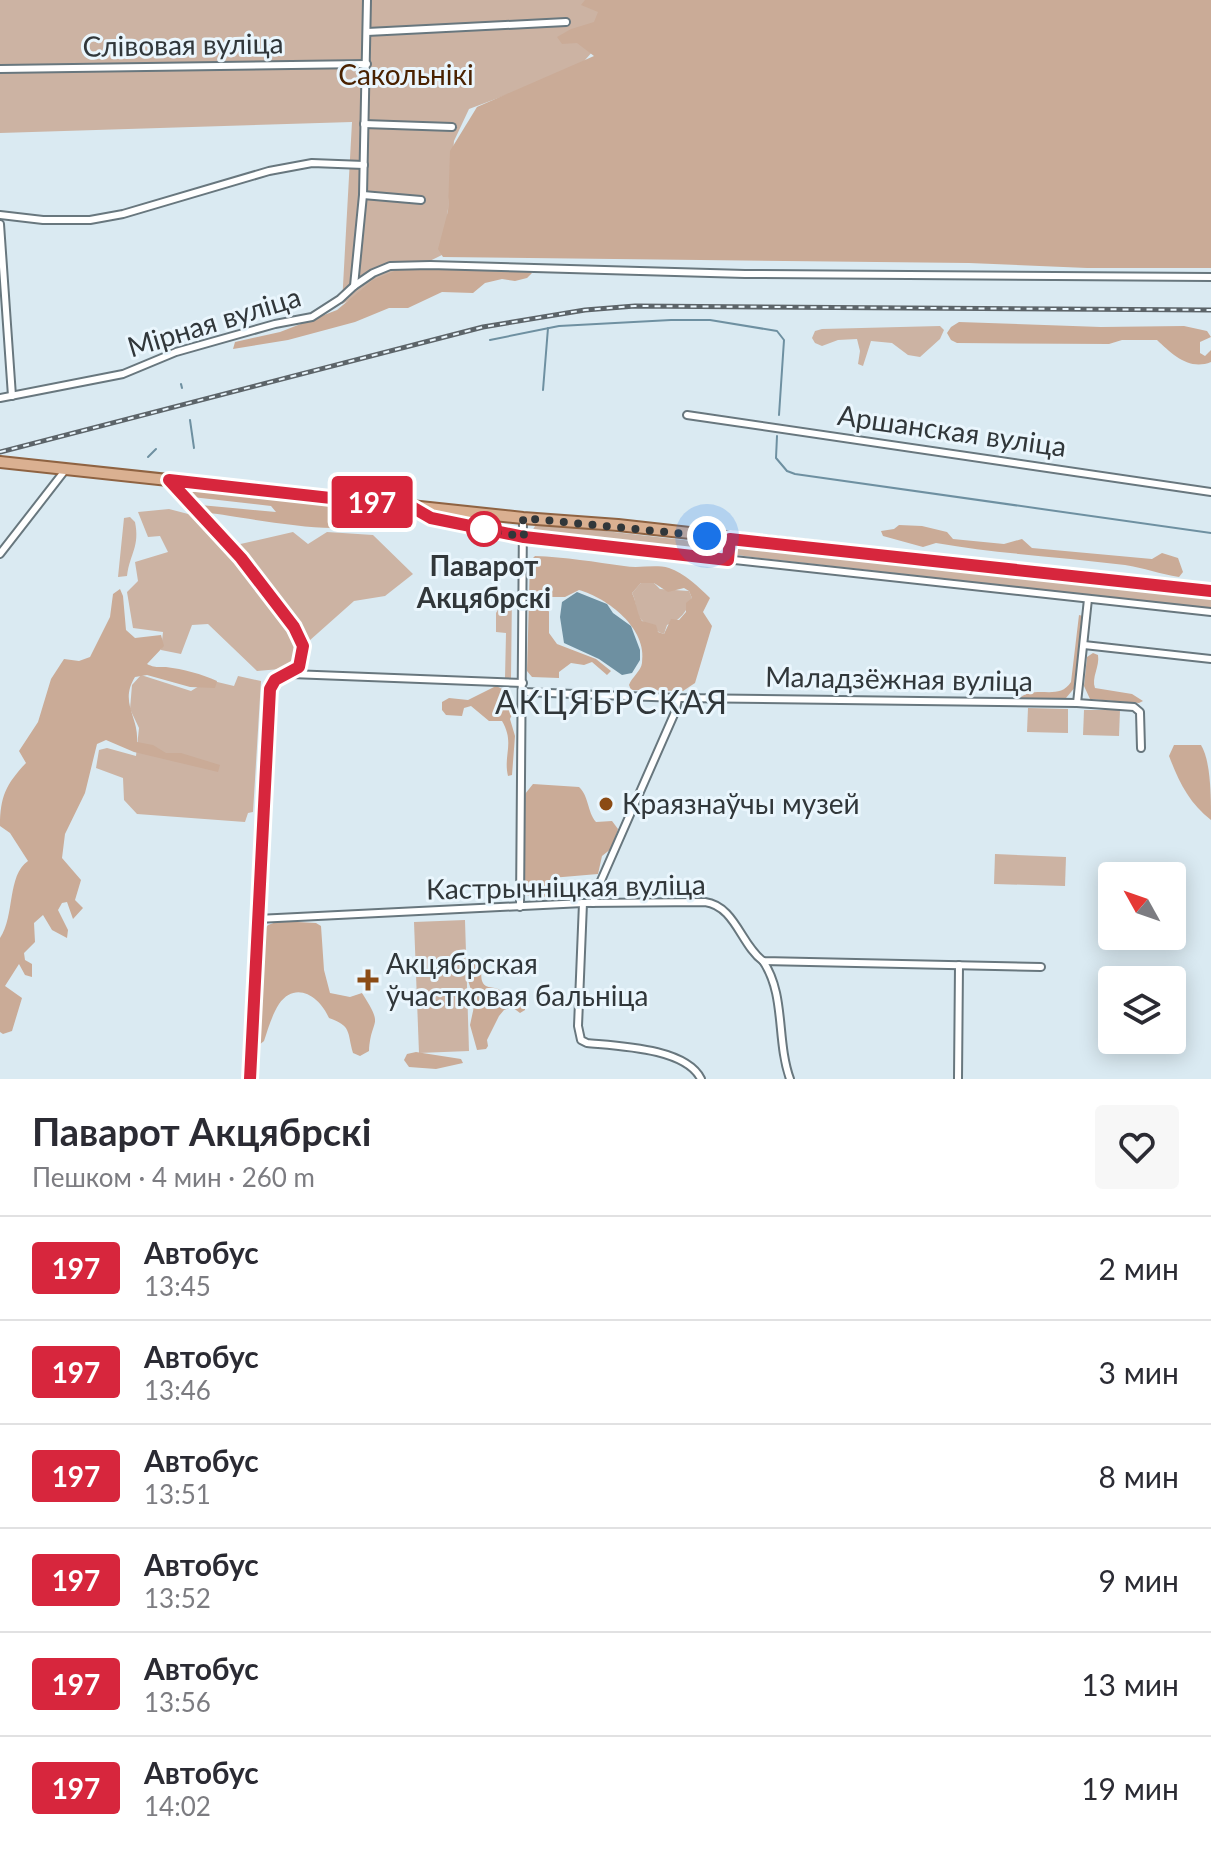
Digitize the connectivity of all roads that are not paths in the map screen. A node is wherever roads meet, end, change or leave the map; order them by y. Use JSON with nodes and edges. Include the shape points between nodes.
{"nodes":[{"id":1,"x":367,"y":0,"type":"edge"},
{"id":2,"x":566,"y":22,"type":"dead end"},
{"id":3,"x":367,"y":32,"type":"junction"},
{"id":4,"x":367,"y":64,"type":"junction"},
{"id":5,"x":0,"y":69,"type":"edge"},
{"id":6,"x":364,"y":124,"type":"junction"},
{"id":7,"x":452,"y":127,"type":"dead end"},
{"id":8,"x":364,"y":165,"type":"junction"},
{"id":9,"x":363,"y":195,"type":"junction"},
{"id":10,"x":421,"y":200,"type":"dead end"},
{"id":11,"x":0,"y":215,"type":"edge"},
{"id":12,"x":0,"y":224,"type":"edge"},
{"id":13,"x":2,"y":266,"type":"edge"},
{"id":14,"x":1211,"y":277,"type":"edge"},
{"id":15,"x":354,"y":286,"type":"junction"},
{"id":16,"x":12,"y":396,"type":"junction"},
{"id":17,"x":0,"y":398,"type":"edge"},
{"id":18,"x":687,"y":415,"type":"dead end"},
{"id":19,"x":0,"y":462,"type":"edge"},
{"id":20,"x":66,"y":469,"type":"junction"},
{"id":21,"x":169,"y":480,"type":"junction"},
{"id":22,"x":1211,"y":492,"type":"edge"},
{"id":23,"x":412,"y":507,"type":"junction"},
{"id":24,"x":523,"y":518,"type":"junction"},
{"id":25,"x":524,"y":537,"type":"junction"},
{"id":26,"x":730,"y":539,"type":"junction"},
{"id":27,"x":0,"y":554,"type":"edge"},
{"id":28,"x":728,"y":560,"type":"junction"},
{"id":29,"x":1211,"y":591,"type":"edge"},
{"id":30,"x":1088,"y":599,"type":"junction"},
{"id":31,"x":1211,"y":612,"type":"edge"},
{"id":32,"x":1084,"y":645,"type":"junction"},
{"id":33,"x":1211,"y":659,"type":"edge"},
{"id":34,"x":301,"y":664,"type":"junction"},
{"id":35,"x":287,"y":673,"type":"junction"},
{"id":36,"x":309,"y":675,"type":"junction"},
{"id":37,"x":523,"y":683,"type":"junction"},
{"id":38,"x":523,"y":692,"type":"junction"},
{"id":39,"x":678,"y":698,"type":"junction"},
{"id":40,"x":1077,"y":703,"type":"junction"},
{"id":41,"x":1141,"y":748,"type":"dead end"},
{"id":42,"x":583,"y":903,"type":"junction"},
{"id":43,"x":593,"y":903,"type":"junction"},
{"id":44,"x":520,"y":907,"type":"junction"},
{"id":45,"x":257,"y":919,"type":"junction"},
{"id":46,"x":763,"y":961,"type":"junction"},
{"id":47,"x":959,"y":965,"type":"junction"},
{"id":48,"x":1041,"y":967,"type":"dead end"},
{"id":49,"x":250,"y":1079,"type":"edge"},
{"id":50,"x":701,"y":1079,"type":"edge"},
{"id":51,"x":790,"y":1079,"type":"edge"},
{"id":52,"x":958,"y":1079,"type":"edge"}],
"edges":[{"from":1,"to":3,"type":"street"},
{"from":2,"to":3,"type":"street"},
{"from":3,"to":4,"type":"street"},
{"from":4,"to":5,"type":"street","name":"Слівовая вуліца"},
{"from":4,"to":6,"type":"street"},
{"from":6,"to":7,"type":"street"},
{"from":6,"to":8,"type":"street"},
{"from":8,"to":9,"type":"street"},
{"from":8,"to":11,"type":"street","via":[[312,163],[269,171],[90,220]]},
{"from":9,"to":10,"type":"street"},
{"from":9,"to":15,"type":"street"},
{"from":12,"to":13,"type":"street"},
{"from":13,"to":16,"type":"street"},
{"from":14,"to":15,"type":"street","name":"Мірная вуліца","via":[[745,274],[430,265],[390,266]]},
{"from":15,"to":16,"type":"street","name":"Мірная вуліца","via":[[312,317],[189,348],[123,374]]},
{"from":16,"to":17,"type":"street","name":"Мірная вуліца"},
{"from":18,"to":22,"type":"street","name":"Аршанская вуліца"},
{"from":19,"to":20,"type":"main road"},
{"from":20,"to":21,"type":"main road"},
{"from":20,"to":27,"type":"street"},
{"from":21,"to":23,"type":"main road"},
{"from":21,"to":34,"type":"street","via":[[241,558],[294,627],[303,646]]},
{"from":23,"to":24,"type":"main road"},
{"from":23,"to":25,"type":"street","via":[[431,518]]},
{"from":24,"to":25,"type":"street"},
{"from":24,"to":26,"type":"main road"},
{"from":25,"to":28,"type":"street"},
{"from":25,"to":37,"type":"street"},
{"from":26,"to":28,"type":"street"},
{"from":26,"to":29,"type":"main road"},
{"from":28,"to":30,"type":"street"},
{"from":30,"to":31,"type":"street"},
{"from":30,"to":32,"type":"street"},
{"from":32,"to":33,"type":"street"},
{"from":32,"to":40,"type":"street"},
{"from":34,"to":35,"type":"street"},
{"from":34,"to":36,"type":"street"},
{"from":35,"to":36,"type":"street"},
{"from":35,"to":45,"type":"street","via":[[270,689]]},
{"from":36,"to":37,"type":"street"},
{"from":37,"to":38,"type":"street"},
{"from":38,"to":39,"type":"street","name":"Маладзёжная вуліца"},
{"from":38,"to":44,"type":"street"},
{"from":39,"to":40,"type":"street","name":"Маладзёжная вуліца"},
{"from":39,"to":43,"type":"street"},
{"from":40,"to":41,"type":"street","name":"Маладзёжная вуліца","via":[[1134,707],[1140,712]]},
{"from":42,"to":43,"type":"street","name":"Кастрычніцкая вуліца"},
{"from":42,"to":44,"type":"street","name":"Кастрычніцкая вуліца"},
{"from":42,"to":50,"type":"street","via":[[581,1040],[678,1059]]},
{"from":43,"to":46,"type":"street","name":"Кастрычніцкая вуліца","via":[[713,903],[728,914]]},
{"from":44,"to":45,"type":"street","name":"Кастрычніцкая вуліца"},
{"from":45,"to":49,"type":"street"},
{"from":46,"to":47,"type":"street"},
{"from":46,"to":51,"type":"street","name":"Кастрычніцкая вуліца","via":[[774,980]]},
{"from":47,"to":48,"type":"street"},
{"from":47,"to":52,"type":"street"}]}
